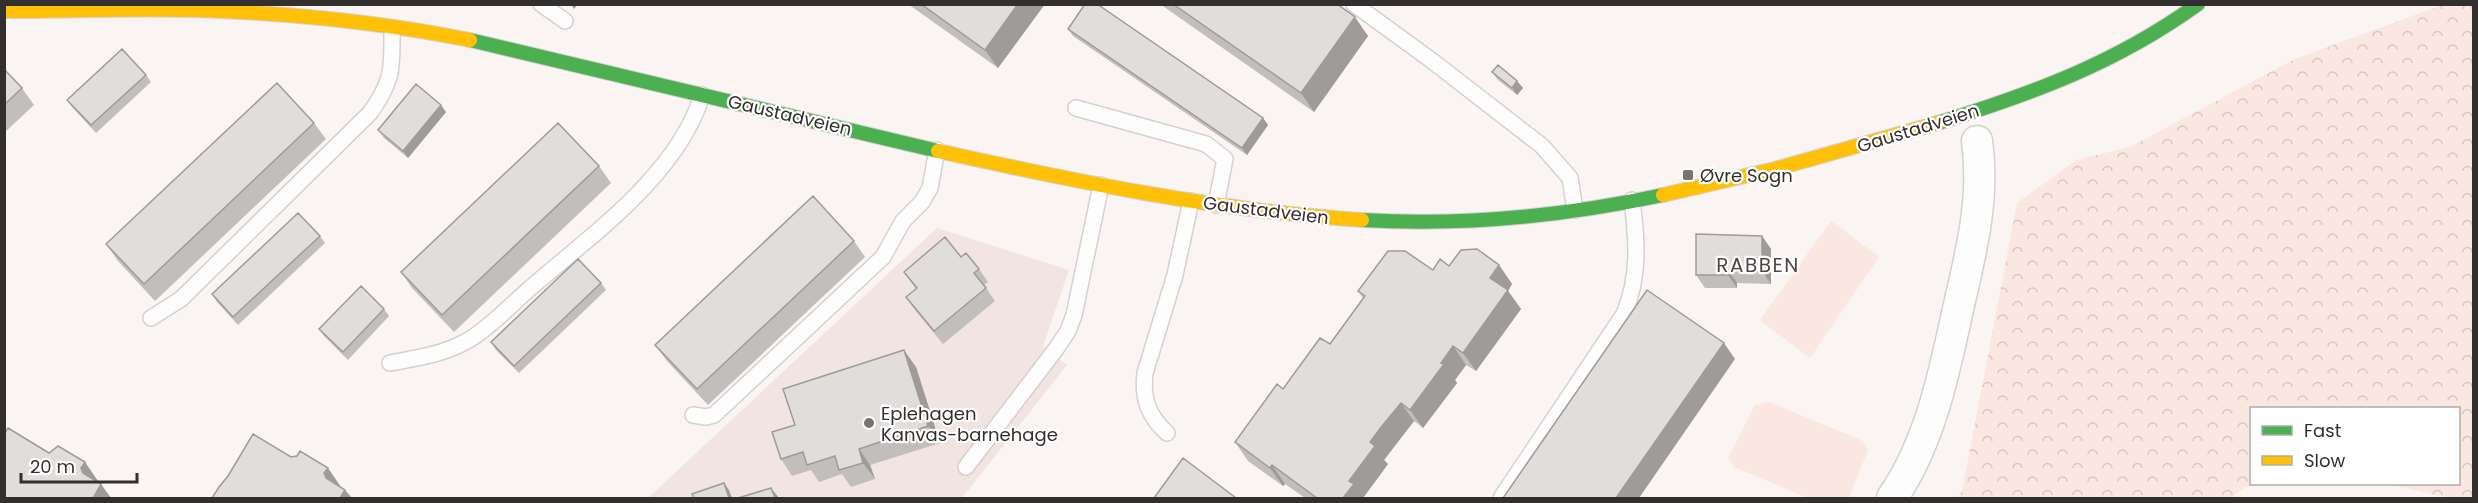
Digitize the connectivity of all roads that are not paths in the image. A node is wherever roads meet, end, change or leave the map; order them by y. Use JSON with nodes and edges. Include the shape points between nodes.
{"nodes":[{"id":1,"x":541,"y":4,"type":"edge"},
{"id":2,"x":1354,"y":4,"type":"edge"},
{"id":3,"x":194,"y":7,"type":"edge"},
{"id":4,"x":2193,"y":9,"type":"edge"},
{"id":5,"x":4,"y":11,"type":"edge"},
{"id":6,"x":305,"y":11,"type":"edge"},
{"id":7,"x":565,"y":21,"type":"dead end"},
{"id":8,"x":392,"y":28,"type":"junction"},
{"id":9,"x":702,"y":95,"type":"junction"},
{"id":10,"x":1077,"y":108,"type":"dead end"},
{"id":11,"x":1977,"y":141,"type":"dead end"},
{"id":12,"x":937,"y":150,"type":"junction"},
{"id":13,"x":1101,"y":185,"type":"junction"},
{"id":14,"x":1632,"y":200,"type":"junction"},
{"id":15,"x":1191,"y":201,"type":"junction"},
{"id":16,"x":1216,"y":205,"type":"junction"},
{"id":17,"x":1575,"y":210,"type":"junction"},
{"id":18,"x":151,"y":318,"type":"dead end"},
{"id":19,"x":390,"y":363,"type":"dead end"},
{"id":20,"x":693,"y":415,"type":"dead end"},
{"id":21,"x":1167,"y":433,"type":"dead end"},
{"id":22,"x":966,"y":467,"type":"dead end"},
{"id":23,"x":1501,"y":498,"type":"edge"},
{"id":24,"x":1892,"y":498,"type":"edge"}],
"edges":[{"from":1,"to":7,"type":"lane"},
{"from":2,"to":17,"type":"lane","via":[[1542,146],[1570,178]]},
{"from":3,"to":5,"type":"street","name":"Gaustadveien"},
{"from":3,"to":6,"type":"street","name":"Gaustadveien"},
{"from":4,"to":14,"type":"street","name":"Gaustadveien","via":[[2107,60],[2012,99],[1814,159]]},
{"from":6,"to":8,"type":"street","name":"Gaustadveien"},
{"from":8,"to":9,"type":"street","name":"Gaustadveien","via":[[486,44]]},
{"from":8,"to":18,"type":"lane","via":[[390,75],[384,94],[369,113],[181,299]]},
{"from":9,"to":12,"type":"street","name":"Gaustadveien"},
{"from":9,"to":19,"type":"lane","via":[[692,123],[665,166],[528,290],[468,341],[430,356]]},
{"from":10,"to":16,"type":"lane","via":[[1206,144],[1225,159]]},
{"from":11,"to":24,"type":"street","name":"Gaustadveien","via":[[1980,184],[1976,226],[1939,394],[1908,476]]},
{"from":12,"to":13,"type":"street","name":"Gaustadveien"},
{"from":12,"to":20,"type":"lane","via":[[930,188],[903,221],[883,257],[714,415]]},
{"from":13,"to":15,"type":"street","name":"Gaustadveien"},
{"from":13,"to":22,"type":"lane","via":[[1068,331]]},
{"from":14,"to":17,"type":"street","name":"Gaustadveien"},
{"from":14,"to":23,"type":"lane","via":[[1636,276],[1632,296],[1624,314]]},
{"from":15,"to":16,"type":"street","name":"Gaustadveien"},
{"from":15,"to":21,"type":"lane","via":[[1144,380],[1149,412]]},
{"from":16,"to":17,"type":"street","name":"Gaustadveien","via":[[1324,218],[1425,222]]}]}
